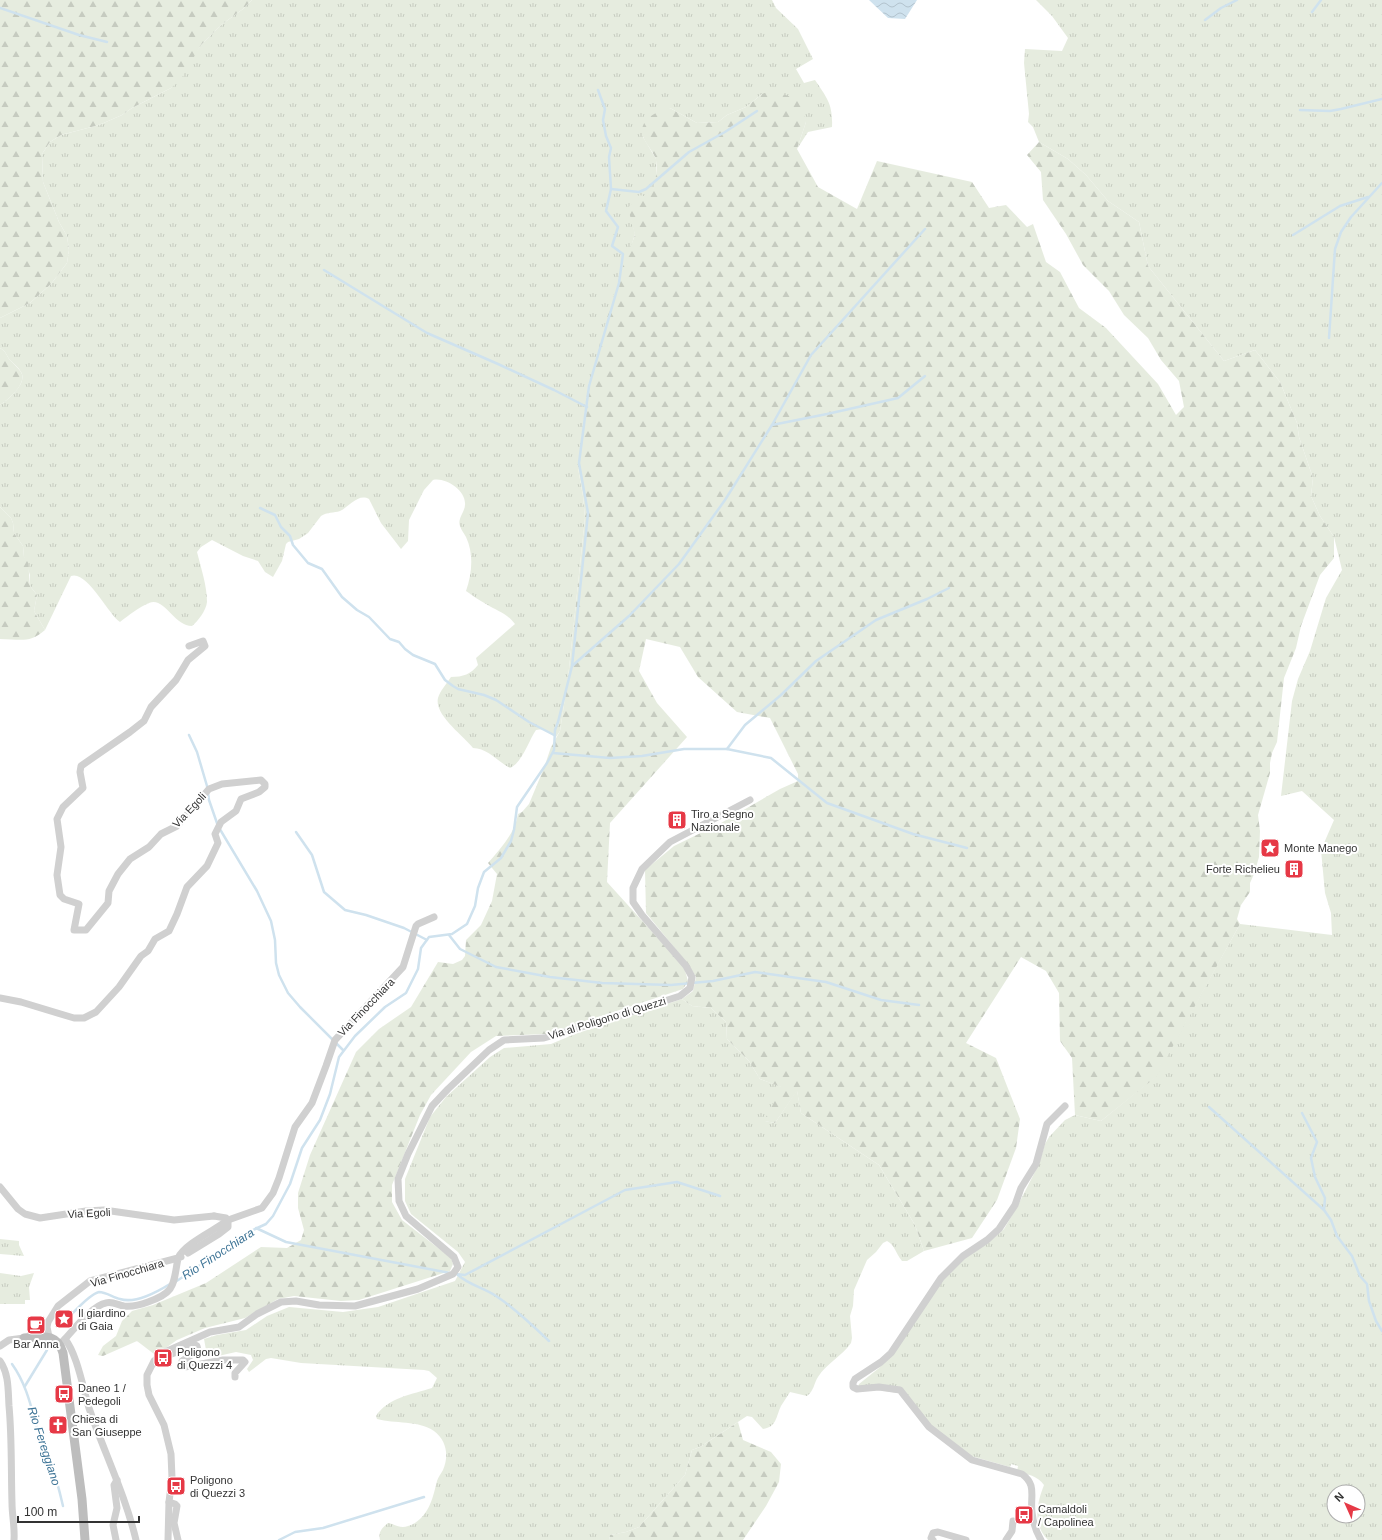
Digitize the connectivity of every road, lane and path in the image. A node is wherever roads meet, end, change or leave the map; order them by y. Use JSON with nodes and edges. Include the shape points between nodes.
{"nodes":[{"id":1,"x":189,"y":646,"type":"dead end"},
{"id":2,"x":750,"y":800,"type":"dead end"},
{"id":3,"x":434,"y":917,"type":"dead end"},
{"id":4,"x":0,"y":998,"type":"edge"},
{"id":5,"x":1065,"y":1106,"type":"dead end"},
{"id":6,"x":0,"y":1187,"type":"edge"},
{"id":7,"x":231,"y":1219,"type":"dead end"},
{"id":8,"x":224,"y":1223,"type":"dead end"},
{"id":9,"x":178,"y":1261,"type":"junction"},
{"id":10,"x":49,"y":1337,"type":"junction"},
{"id":11,"x":24,"y":1338,"type":"joint"},
{"id":12,"x":63,"y":1341,"type":"junction"},
{"id":13,"x":0,"y":1346,"type":"edge"},
{"id":14,"x":164,"y":1352,"type":"junction"},
{"id":15,"x":0,"y":1361,"type":"edge"},
{"id":16,"x":235,"y":1377,"type":"dead end"},
{"id":17,"x":117,"y":1480,"type":"junction"},
{"id":18,"x":169,"y":1502,"type":"junction"},
{"id":19,"x":1013,"y":1521,"type":"dead end"},
{"id":20,"x":14,"y":1540,"type":"edge"},
{"id":21,"x":85,"y":1540,"type":"edge"},
{"id":22,"x":116,"y":1540,"type":"edge"},
{"id":23,"x":136,"y":1540,"type":"edge"},
{"id":24,"x":168,"y":1540,"type":"edge"},
{"id":25,"x":178,"y":1540,"type":"edge"},
{"id":26,"x":933,"y":1540,"type":"edge"},
{"id":27,"x":966,"y":1540,"type":"edge"},
{"id":28,"x":1006,"y":1540,"type":"edge"},
{"id":29,"x":1041,"y":1540,"type":"edge"}],
"edges":[{"from":1,"to":4,"type":"street","name":"Via Egoli","via":[[203,641],[205,646],[188,660],[176,680],[151,707],[144,721],[81,766],[83,788],[63,807],[57,819],[61,847],[57,875],[60,895],[64,899],[80,904],[74,930],[86,930],[93,923],[108,903],[109,892],[130,858],[148,847],[161,834],[177,826],[209,789],[222,784],[261,780],[265,787],[241,799],[236,811],[221,822],[215,834],[218,843],[210,861],[186,887],[169,931],[155,938],[148,951],[141,956],[119,987],[96,1012],[84,1018],[74,1018]]},
{"from":2,"to":14,"type":"street","name":"Via al Poligono di Quezzi","via":[[670,842],[642,870],[633,888],[633,902],[686,966],[692,977],[690,988],[680,996],[544,1038],[504,1040],[489,1050],[432,1106],[398,1179],[399,1201],[406,1216],[454,1257],[458,1267],[453,1274],[418,1289],[355,1306],[281,1302],[239,1327],[210,1332]]},
{"from":3,"to":7,"type":"street","name":"Via Finocchiara","via":[[416,926],[403,967],[335,1040],[312,1103],[295,1127],[279,1178],[262,1208]]},
{"from":5,"to":29,"type":"street","via":[[1047,1124],[1036,1164],[1015,1205],[999,1228],[987,1240],[963,1256],[941,1278],[891,1352],[853,1383],[853,1387],[857,1389],[900,1390],[929,1427],[972,1460],[1028,1478],[1032,1485],[1032,1513]]},
{"from":6,"to":9,"type":"street","name":"Via Egoli","bridge":true,"via":[[18,1209],[40,1218],[104,1210],[174,1220],[214,1216],[226,1218],[228,1227]]},
{"from":8,"to":9,"type":"street","name":"Via Finocchiara","via":[[181,1252]]},
{"from":9,"to":10,"type":"street","name":"Via Finocchiara","via":[[90,1281],[58,1306],[48,1322]]},
{"from":9,"to":12,"type":"street","via":[[172,1286],[162,1297],[135,1306],[110,1302],[100,1305]]},
{"from":10,"to":11,"type":"street"},
{"from":10,"to":12,"type":"street"},
{"from":11,"to":13,"type":"street","via":[[9,1340]]},
{"from":12,"to":17,"type":"street","via":[[70,1344],[95,1424]]},
{"from":12,"to":21,"type":"street"},
{"from":14,"to":16,"type":"street","via":[[169,1355],[197,1346],[198,1350],[182,1361],[181,1364],[185,1367],[223,1360],[243,1360],[244,1365],[235,1373]]},
{"from":14,"to":18,"type":"street","name":"Via al Poligono di Quezzi","via":[[150,1368],[147,1385],[149,1395],[164,1425],[171,1454]]},
{"from":15,"to":20,"type":"street","via":[[6,1373],[8,1386]]},
{"from":17,"to":22,"type":"street","via":[[114,1486],[117,1508],[114,1525]]},
{"from":17,"to":23,"type":"street"},
{"from":18,"to":24,"type":"street","name":"Via al Poligono di Quezzi"},
{"from":18,"to":25,"type":"street","via":[[177,1506],[174,1523]]},
{"from":19,"to":28,"type":"street","via":[[1012,1531]]},
{"from":26,"to":27,"type":"street","via":[[933,1533],[938,1532]]}]}
